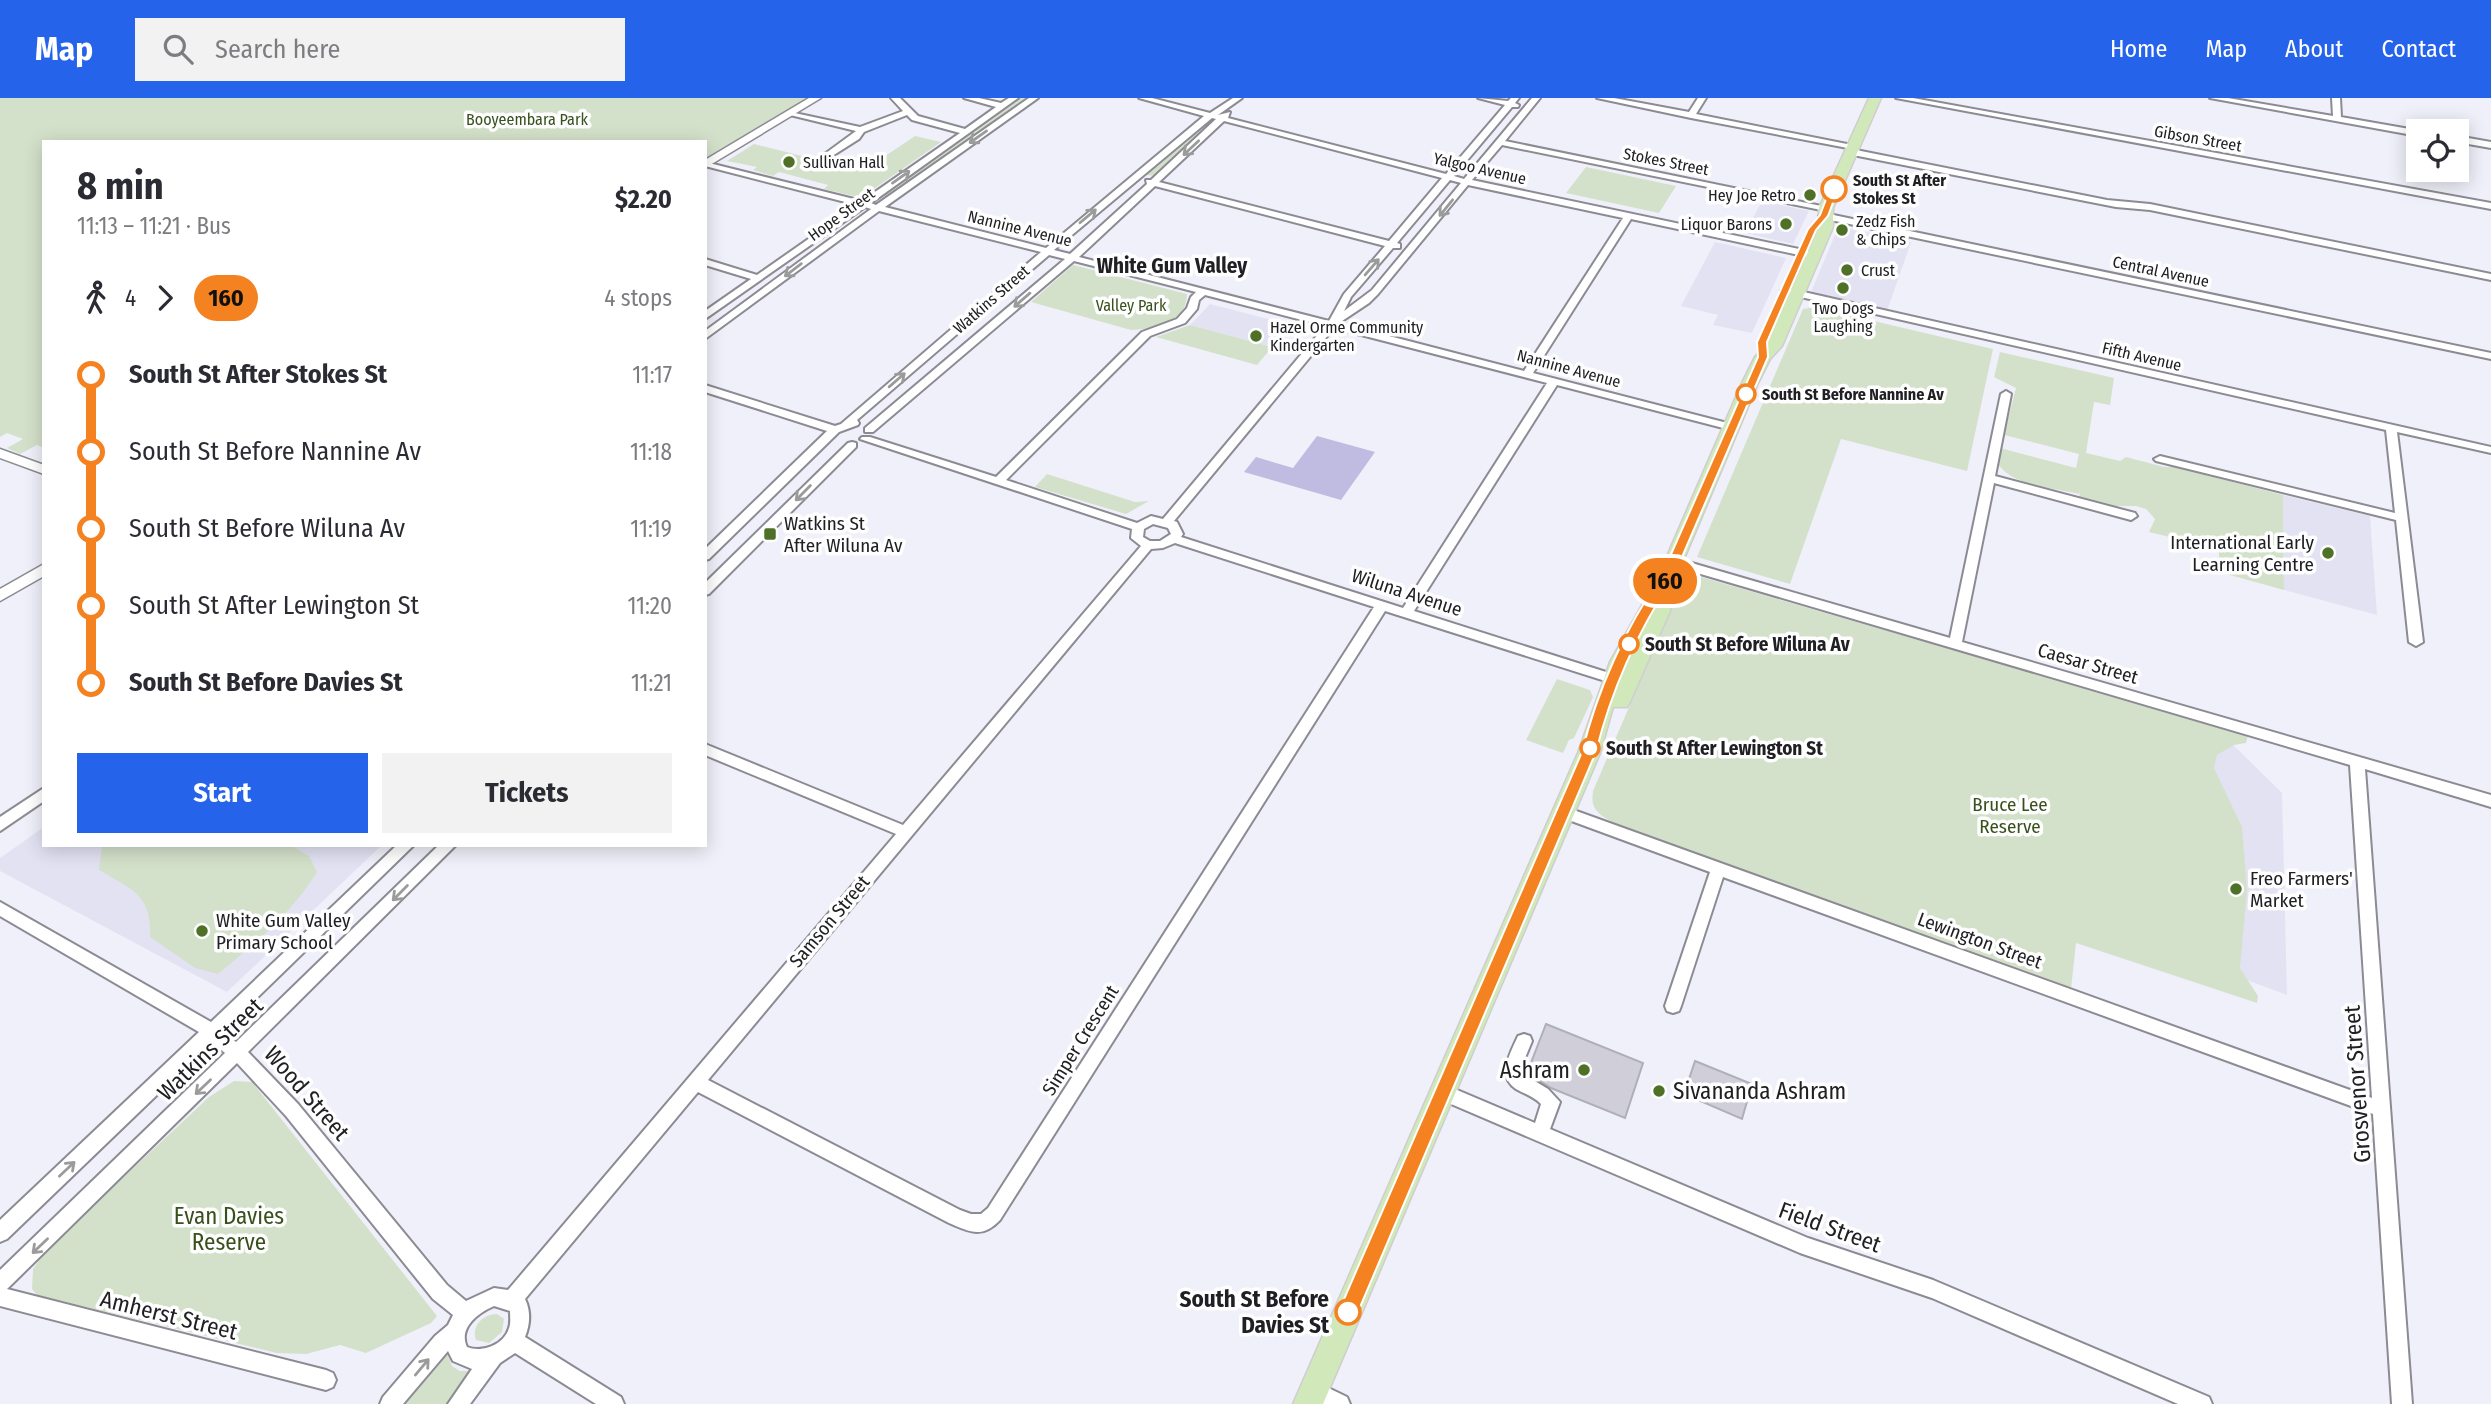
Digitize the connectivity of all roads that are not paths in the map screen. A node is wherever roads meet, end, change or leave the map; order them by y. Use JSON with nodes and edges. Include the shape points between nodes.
{"nodes":[{"id":1,"x":816,"y":98,"type":"edge"},
{"id":2,"x":895,"y":98,"type":"edge"},
{"id":3,"x":968,"y":98,"type":"edge"},
{"id":4,"x":1014,"y":98,"type":"edge"},
{"id":5,"x":1034,"y":98,"type":"edge"},
{"id":6,"x":1143,"y":98,"type":"edge"},
{"id":7,"x":1238,"y":98,"type":"edge"},
{"id":8,"x":1482,"y":98,"type":"edge"},
{"id":9,"x":1535,"y":98,"type":"edge"},
{"id":10,"x":1601,"y":98,"type":"edge"},
{"id":11,"x":1702,"y":98,"type":"edge"},
{"id":12,"x":1875,"y":98,"type":"edge"},
{"id":13,"x":1899,"y":98,"type":"edge"},
{"id":14,"x":2214,"y":98,"type":"edge"},
{"id":15,"x":2336,"y":98,"type":"edge"},
{"id":16,"x":1513,"y":101,"type":"edge"},
{"id":17,"x":1003,"y":106,"type":"junction"},
{"id":18,"x":1527,"y":108,"type":"junction"},
{"id":19,"x":907,"y":112,"type":"junction"},
{"id":20,"x":790,"y":114,"type":"junction"},
{"id":21,"x":1210,"y":115,"type":"junction"},
{"id":22,"x":1691,"y":116,"type":"junction"},
{"id":23,"x":1222,"y":119,"type":"junction"},
{"id":24,"x":2337,"y":119,"type":"junction"},
{"id":25,"x":861,"y":130,"type":"junction"},
{"id":26,"x":2406,"y":131,"type":"edge"},
{"id":27,"x":967,"y":132,"type":"junction"},
{"id":28,"x":2469,"y":141,"type":"edge"},
{"id":29,"x":1500,"y":142,"type":"junction"},
{"id":30,"x":2491,"y":145,"type":"edge"},
{"id":31,"x":1852,"y":149,"type":"junction"},
{"id":32,"x":829,"y":155,"type":"dead end"},
{"id":33,"x":707,"y":164,"type":"edge"},
{"id":34,"x":707,"y":165,"type":"edge"},
{"id":35,"x":1448,"y":175,"type":"junction"},
{"id":36,"x":1133,"y":178,"type":"junction"},
{"id":37,"x":1467,"y":182,"type":"junction"},
{"id":38,"x":1154,"y":183,"type":"junction"},
{"id":39,"x":861,"y":205,"type":"junction"},
{"id":40,"x":2491,"y":206,"type":"edge"},
{"id":41,"x":876,"y":209,"type":"junction"},
{"id":42,"x":1825,"y":212,"type":"junction"},
{"id":43,"x":1629,"y":216,"type":"junction"},
{"id":44,"x":1391,"y":245,"type":"junction"},
{"id":45,"x":1045,"y":251,"type":"junction"},
{"id":46,"x":1411,"y":251,"type":"junction"},
{"id":47,"x":1808,"y":254,"type":"junction"},
{"id":48,"x":1071,"y":257,"type":"junction"},
{"id":49,"x":707,"y":263,"type":"edge"},
{"id":50,"x":2491,"y":277,"type":"edge"},
{"id":51,"x":758,"y":278,"type":"junction"},
{"id":52,"x":1204,"y":291,"type":"junction"},
{"id":53,"x":1791,"y":292,"type":"junction"},
{"id":54,"x":707,"y":315,"type":"edge"},
{"id":55,"x":1334,"y":323,"type":"junction"},
{"id":56,"x":707,"y":335,"type":"edge"},
{"id":57,"x":2491,"y":356,"type":"edge"},
{"id":58,"x":1527,"y":373,"type":"junction"},
{"id":59,"x":1555,"y":380,"type":"junction"},
{"id":60,"x":707,"y":389,"type":"edge"},
{"id":61,"x":2006,"y":394,"type":"dead end"},
{"id":62,"x":1731,"y":427,"type":"junction"},
{"id":63,"x":2391,"y":428,"type":"junction"},
{"id":64,"x":837,"y":430,"type":"junction"},
{"id":65,"x":868,"y":435,"type":"junction"},
{"id":66,"x":852,"y":445,"type":"junction"},
{"id":67,"x":2491,"y":450,"type":"edge"},
{"id":68,"x":0,"y":453,"type":"edge"},
{"id":69,"x":2160,"y":459,"type":"dead end"},
{"id":70,"x":42,"y":469,"type":"edge"},
{"id":71,"x":1989,"y":478,"type":"junction"},
{"id":72,"x":998,"y":482,"type":"junction"},
{"id":73,"x":2131,"y":516,"type":"dead end"},
{"id":74,"x":2402,"y":518,"type":"junction"},
{"id":75,"x":1168,"y":521,"type":"junction"},
{"id":76,"x":1138,"y":527,"type":"junction"},
{"id":77,"x":1174,"y":539,"type":"junction"},
{"id":78,"x":1148,"y":545,"type":"junction"},
{"id":79,"x":707,"y":554,"type":"edge"},
{"id":80,"x":42,"y":570,"type":"edge"},
{"id":81,"x":1670,"y":570,"type":"junction"},
{"id":82,"x":707,"y":589,"type":"edge"},
{"id":83,"x":0,"y":596,"type":"edge"},
{"id":84,"x":1382,"y":605,"type":"junction"},
{"id":85,"x":1407,"y":612,"type":"junction"},
{"id":86,"x":2416,"y":642,"type":"dead end"},
{"id":87,"x":1955,"y":645,"type":"junction"},
{"id":88,"x":1621,"y":682,"type":"junction"},
{"id":89,"x":707,"y":750,"type":"edge"},
{"id":90,"x":2357,"y":760,"type":"junction"},
{"id":91,"x":42,"y":794,"type":"edge"},
{"id":92,"x":2491,"y":801,"type":"edge"},
{"id":93,"x":1563,"y":812,"type":"junction"},
{"id":94,"x":0,"y":825,"type":"edge"},
{"id":95,"x":904,"y":831,"type":"junction"},
{"id":96,"x":405,"y":847,"type":"edge"},
{"id":97,"x":447,"y":847,"type":"edge"},
{"id":98,"x":1719,"y":867,"type":"junction"},
{"id":99,"x":0,"y":908,"type":"edge"},
{"id":100,"x":1673,"y":1006,"type":"dead end"},
{"id":101,"x":212,"y":1032,"type":"junction"},
{"id":102,"x":1524,"y":1041,"type":"dead end"},
{"id":103,"x":238,"y":1054,"type":"junction"},
{"id":104,"x":695,"y":1082,"type":"junction"},
{"id":105,"x":1443,"y":1093,"type":"junction"},
{"id":106,"x":2381,"y":1109,"type":"junction"},
{"id":107,"x":1539,"y":1134,"type":"junction"},
{"id":108,"x":0,"y":1233,"type":"edge"},
{"id":109,"x":0,"y":1283,"type":"edge"},
{"id":110,"x":0,"y":1297,"type":"edge"},
{"id":111,"x":512,"y":1300,"type":"junction"},
{"id":112,"x":466,"y":1313,"type":"junction"},
{"id":113,"x":455,"y":1332,"type":"junction"},
{"id":114,"x":513,"y":1340,"type":"junction"},
{"id":115,"x":492,"y":1358,"type":"junction"},
{"id":116,"x":326,"y":1380,"type":"dead end"},
{"id":117,"x":1311,"y":1397,"type":"edge"},
{"id":118,"x":390,"y":1404,"type":"edge"},
{"id":119,"x":458,"y":1404,"type":"edge"},
{"id":120,"x":614,"y":1404,"type":"edge"},
{"id":121,"x":1340,"y":1404,"type":"edge"},
{"id":122,"x":2202,"y":1404,"type":"edge"},
{"id":123,"x":2402,"y":1404,"type":"edge"}],
"edges":[{"from":1,"to":20,"type":"street"},
{"from":2,"to":19,"type":"street"},
{"from":3,"to":17,"type":"street"},
{"from":4,"to":17,"type":"street","name":"Hope Street"},
{"from":5,"to":41,"type":"street","name":"Hope Street","one_way":true},
{"from":6,"to":21,"type":"street","name":"Yalgoo Avenue"},
{"from":7,"to":21,"type":"street","name":"Watkins Street"},
{"from":7,"to":23,"type":"street","name":"Watkins Street"},
{"from":8,"to":16,"type":"street"},
{"from":9,"to":18,"type":"street"},
{"from":10,"to":22,"type":"street"},
{"from":11,"to":22,"type":"street"},
{"from":12,"to":31,"type":"main road"},
{"from":13,"to":40,"type":"street","name":"Gibson Street"},
{"from":14,"to":24,"type":"street"},
{"from":15,"to":24,"type":"street"},
{"from":16,"to":18,"type":"street"},
{"from":16,"to":35,"type":"street"},
{"from":17,"to":27,"type":"street","name":"Hope Street"},
{"from":18,"to":29,"type":"street"},
{"from":19,"to":25,"type":"street"},
{"from":19,"to":27,"type":"street","via":[[922,121]]},
{"from":20,"to":25,"type":"street"},
{"from":20,"to":33,"type":"street"},
{"from":21,"to":23,"type":"street","name":"Yalgoo Avenue"},
{"from":21,"to":36,"type":"street","name":"Watkins Street"},
{"from":22,"to":31,"type":"street"},
{"from":23,"to":35,"type":"street","name":"Yalgoo Avenue"},
{"from":23,"to":38,"type":"street","name":"Watkins Street","one_way":true},
{"from":24,"to":26,"type":"street"},
{"from":25,"to":32,"type":"street"},
{"from":39,"to":27,"type":"street","name":"Hope Street","one_way":true},
{"from":28,"to":30,"type":"street"},
{"from":29,"to":37,"type":"street"},
{"from":29,"to":42,"type":"street","name":"Stokes Street"},
{"from":31,"to":42,"type":"main road"},
{"from":31,"to":50,"type":"street","via":[[2148,212]]},
{"from":34,"to":39,"type":"street","name":"Nannine Avenue"},
{"from":35,"to":37,"type":"street","name":"Yalgoo Avenue"},
{"from":35,"to":44,"type":"street"},
{"from":36,"to":38,"type":"street"},
{"from":45,"to":36,"type":"street","name":"Watkins Street","one_way":true},
{"from":37,"to":43,"type":"street","name":"Yalgoo Avenue"},
{"from":37,"to":46,"type":"street","one_way":true},
{"from":38,"to":44,"type":"street"},
{"from":38,"to":48,"type":"street","name":"Watkins Street"},
{"from":39,"to":41,"type":"street","name":"Nannine Avenue"},
{"from":39,"to":51,"type":"street","name":"Hope Street"},
{"from":41,"to":45,"type":"street","name":"Nannine Avenue"},
{"from":41,"to":56,"type":"street","name":"Hope Street","one_way":true},
{"from":42,"to":47,"type":"main road","via":[[1826,227]]},
{"from":42,"to":57,"type":"street","name":"Central Avenue"},
{"from":43,"to":47,"type":"street","name":"Yalgoo Avenue"},
{"from":43,"to":58,"type":"street"},
{"from":44,"to":46,"type":"street"},
{"from":55,"to":44,"type":"street","one_way":true,"via":[[1347,296]]},
{"from":45,"to":48,"type":"street","name":"Nannine Avenue"},
{"from":64,"to":45,"type":"street","name":"Watkins Street","one_way":true},
{"from":46,"to":55,"type":"street","via":[[1366,301]]},
{"from":47,"to":53,"type":"main road"},
{"from":48,"to":52,"type":"street","name":"Nannine Avenue"},
{"from":48,"to":65,"type":"street","name":"Watkins Street","one_way":true},
{"from":49,"to":51,"type":"street"},
{"from":51,"to":54,"type":"street","name":"Hope Street"},
{"from":52,"to":55,"type":"street","name":"Nannine Avenue"},
{"from":52,"to":72,"type":"street","via":[[1181,321],[1146,334]]},
{"from":53,"to":62,"type":"main road","via":[[1774,346],[1763,357]]},
{"from":53,"to":63,"type":"street","name":"Fifth Avenue"},
{"from":55,"to":58,"type":"street","name":"Nannine Avenue"},
{"from":55,"to":75,"type":"street"},
{"from":58,"to":59,"type":"street","name":"Nannine Avenue"},
{"from":59,"to":62,"type":"street","name":"Nannine Avenue"},
{"from":59,"to":85,"type":"street"},
{"from":60,"to":64,"type":"street"},
{"from":61,"to":71,"type":"street"},
{"from":62,"to":81,"type":"main road"},
{"from":63,"to":67,"type":"street","name":"Fifth Avenue"},
{"from":63,"to":74,"type":"street"},
{"from":64,"to":65,"type":"street","via":[[859,424]]},
{"from":64,"to":66,"type":"street","via":[[837,443]]},
{"from":64,"to":79,"type":"street","name":"Watkins Street"},
{"from":65,"to":66,"type":"street","name":"Watkins Street"},
{"from":65,"to":72,"type":"street"},
{"from":66,"to":82,"type":"street","one_way":true},
{"from":68,"to":70,"type":"street"},
{"from":69,"to":74,"type":"street"},
{"from":71,"to":73,"type":"street"},
{"from":71,"to":87,"type":"street"},
{"from":72,"to":76,"type":"street"},
{"from":74,"to":86,"type":"street"},
{"from":75,"to":76,"type":"street","via":[[1151,520]]},
{"from":75,"to":77,"type":"street","via":[[1176,529]]},
{"from":76,"to":78,"type":"street","via":[[1136,538]]},
{"from":77,"to":78,"type":"street"},
{"from":77,"to":84,"type":"street","name":"Wiluna Avenue"},
{"from":78,"to":95,"type":"street","name":"Samson Street"},
{"from":80,"to":83,"type":"street"},
{"from":81,"to":87,"type":"street","name":"Caesar Street"},
{"from":81,"to":88,"type":"main road","via":[[1660,611]]},
{"from":84,"to":85,"type":"street","name":"Wiluna Avenue"},
{"from":84,"to":104,"type":"street","name":"Simper Crescent","via":[[985,1223],[955,1217]]},
{"from":85,"to":88,"type":"street","name":"Wiluna Avenue"},
{"from":87,"to":90,"type":"street","name":"Caesar Street"},
{"from":88,"to":93,"type":"main road","via":[[1611,723],[1589,752]]},
{"from":89,"to":95,"type":"street"},
{"from":90,"to":92,"type":"street","name":"Caesar Street"},
{"from":90,"to":106,"type":"street","name":"Grosvenor Street"},
{"from":91,"to":94,"type":"street"},
{"from":93,"to":98,"type":"street","name":"Lewington Street"},
{"from":93,"to":105,"type":"main road"},
{"from":95,"to":104,"type":"street","name":"Samson Street"},
{"from":96,"to":101,"type":"street","name":"Watkins Street"},
{"from":97,"to":103,"type":"street","name":"Watkins Street","one_way":true},
{"from":98,"to":100,"type":"street"},
{"from":98,"to":106,"type":"street","name":"Lewington Street"},
{"from":99,"to":101,"type":"street","name":"Wood Street"},
{"from":101,"to":103,"type":"street","name":"Wood Street"},
{"from":108,"to":101,"type":"street","name":"Watkins Street","one_way":true},
{"from":102,"to":107,"type":"street","via":[[1514,1067],[1516,1078],[1551,1102]]},
{"from":103,"to":109,"type":"street","name":"Watkins Street","one_way":true},
{"from":103,"to":112,"type":"street","name":"Wood Street","via":[[292,1110],[440,1292]]},
{"from":104,"to":111,"type":"street","name":"Samson Street"},
{"from":105,"to":107,"type":"street","name":"Field Street"},
{"from":105,"to":117,"type":"main road"},
{"from":106,"to":123,"type":"street","name":"Grosvenor Street"},
{"from":107,"to":122,"type":"street","name":"Field Street","via":[[1807,1248],[1933,1289]]},
{"from":110,"to":116,"type":"street","name":"Amherst Street"},
{"from":111,"to":112,"type":"street","via":[[484,1300]]},
{"from":111,"to":114,"type":"street","via":[[522,1317]]},
{"from":112,"to":113,"type":"street"},
{"from":113,"to":115,"type":"street","via":[[459,1354],[467,1360]]},
{"from":118,"to":113,"type":"street","one_way":true},
{"from":114,"to":115,"type":"street"},
{"from":114,"to":120,"type":"street"},
{"from":115,"to":119,"type":"street"},
{"from":117,"to":121,"type":"street"}]}
